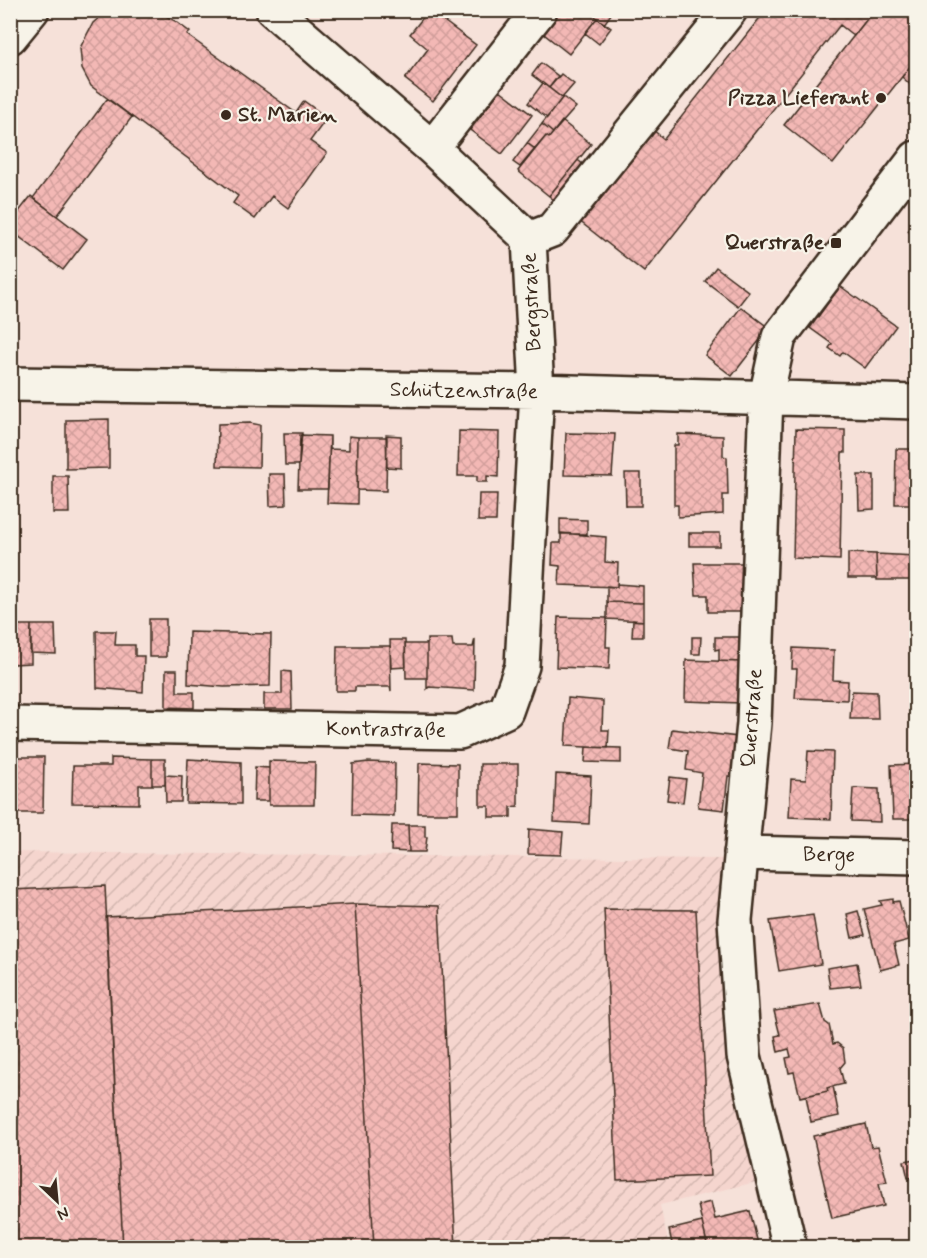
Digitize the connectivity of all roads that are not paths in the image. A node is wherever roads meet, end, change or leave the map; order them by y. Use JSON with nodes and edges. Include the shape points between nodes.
{"nodes":[{"id":1,"x":32,"y":10,"type":"edge"},
{"id":2,"x":273,"y":10,"type":"edge"},
{"id":3,"x":540,"y":10,"type":"edge"},
{"id":4,"x":730,"y":10,"type":"edge"},
{"id":5,"x":10,"y":37,"type":"edge"},
{"id":6,"x":432,"y":148,"type":"junction"},
{"id":7,"x":916,"y":158,"type":"edge"},
{"id":8,"x":529,"y":239,"type":"junction"},
{"id":9,"x":10,"y":384,"type":"edge"},
{"id":10,"x":537,"y":392,"type":"junction"},
{"id":11,"x":766,"y":397,"type":"junction"},
{"id":12,"x":916,"y":402,"type":"edge"},
{"id":13,"x":10,"y":724,"type":"edge"},
{"id":14,"x":741,"y":853,"type":"junction"},
{"id":15,"x":916,"y":857,"type":"edge"},
{"id":16,"x":790,"y":1248,"type":"edge"}],
"edges":[{"from":1,"to":5,"type":"street"},
{"from":2,"to":6,"type":"street","name":"Bergstraße"},
{"from":3,"to":6,"type":"street"},
{"from":4,"to":8,"type":"street","via":[[552,230]]},
{"from":6,"to":8,"type":"street","name":"Bergstraße"},
{"from":7,"to":11,"type":"street","name":"Querstraße","via":[[779,337]]},
{"from":8,"to":10,"type":"street","name":"Bergstraße"},
{"from":9,"to":10,"type":"street","name":"Schützenstraße"},
{"from":10,"to":11,"type":"street","name":"Schützenstraße"},
{"from":10,"to":13,"type":"street","name":"Kontrastraße","via":[[522,666],[507,711],[460,732]]},
{"from":11,"to":12,"type":"street","name":"Schützenstraße"},
{"from":11,"to":14,"type":"street","name":"Querstraße","via":[[754,723]]},
{"from":14,"to":15,"type":"street","name":"Berge"},
{"from":14,"to":16,"type":"street","name":"Querstraße","via":[[735,920],[744,1056]]}]}
